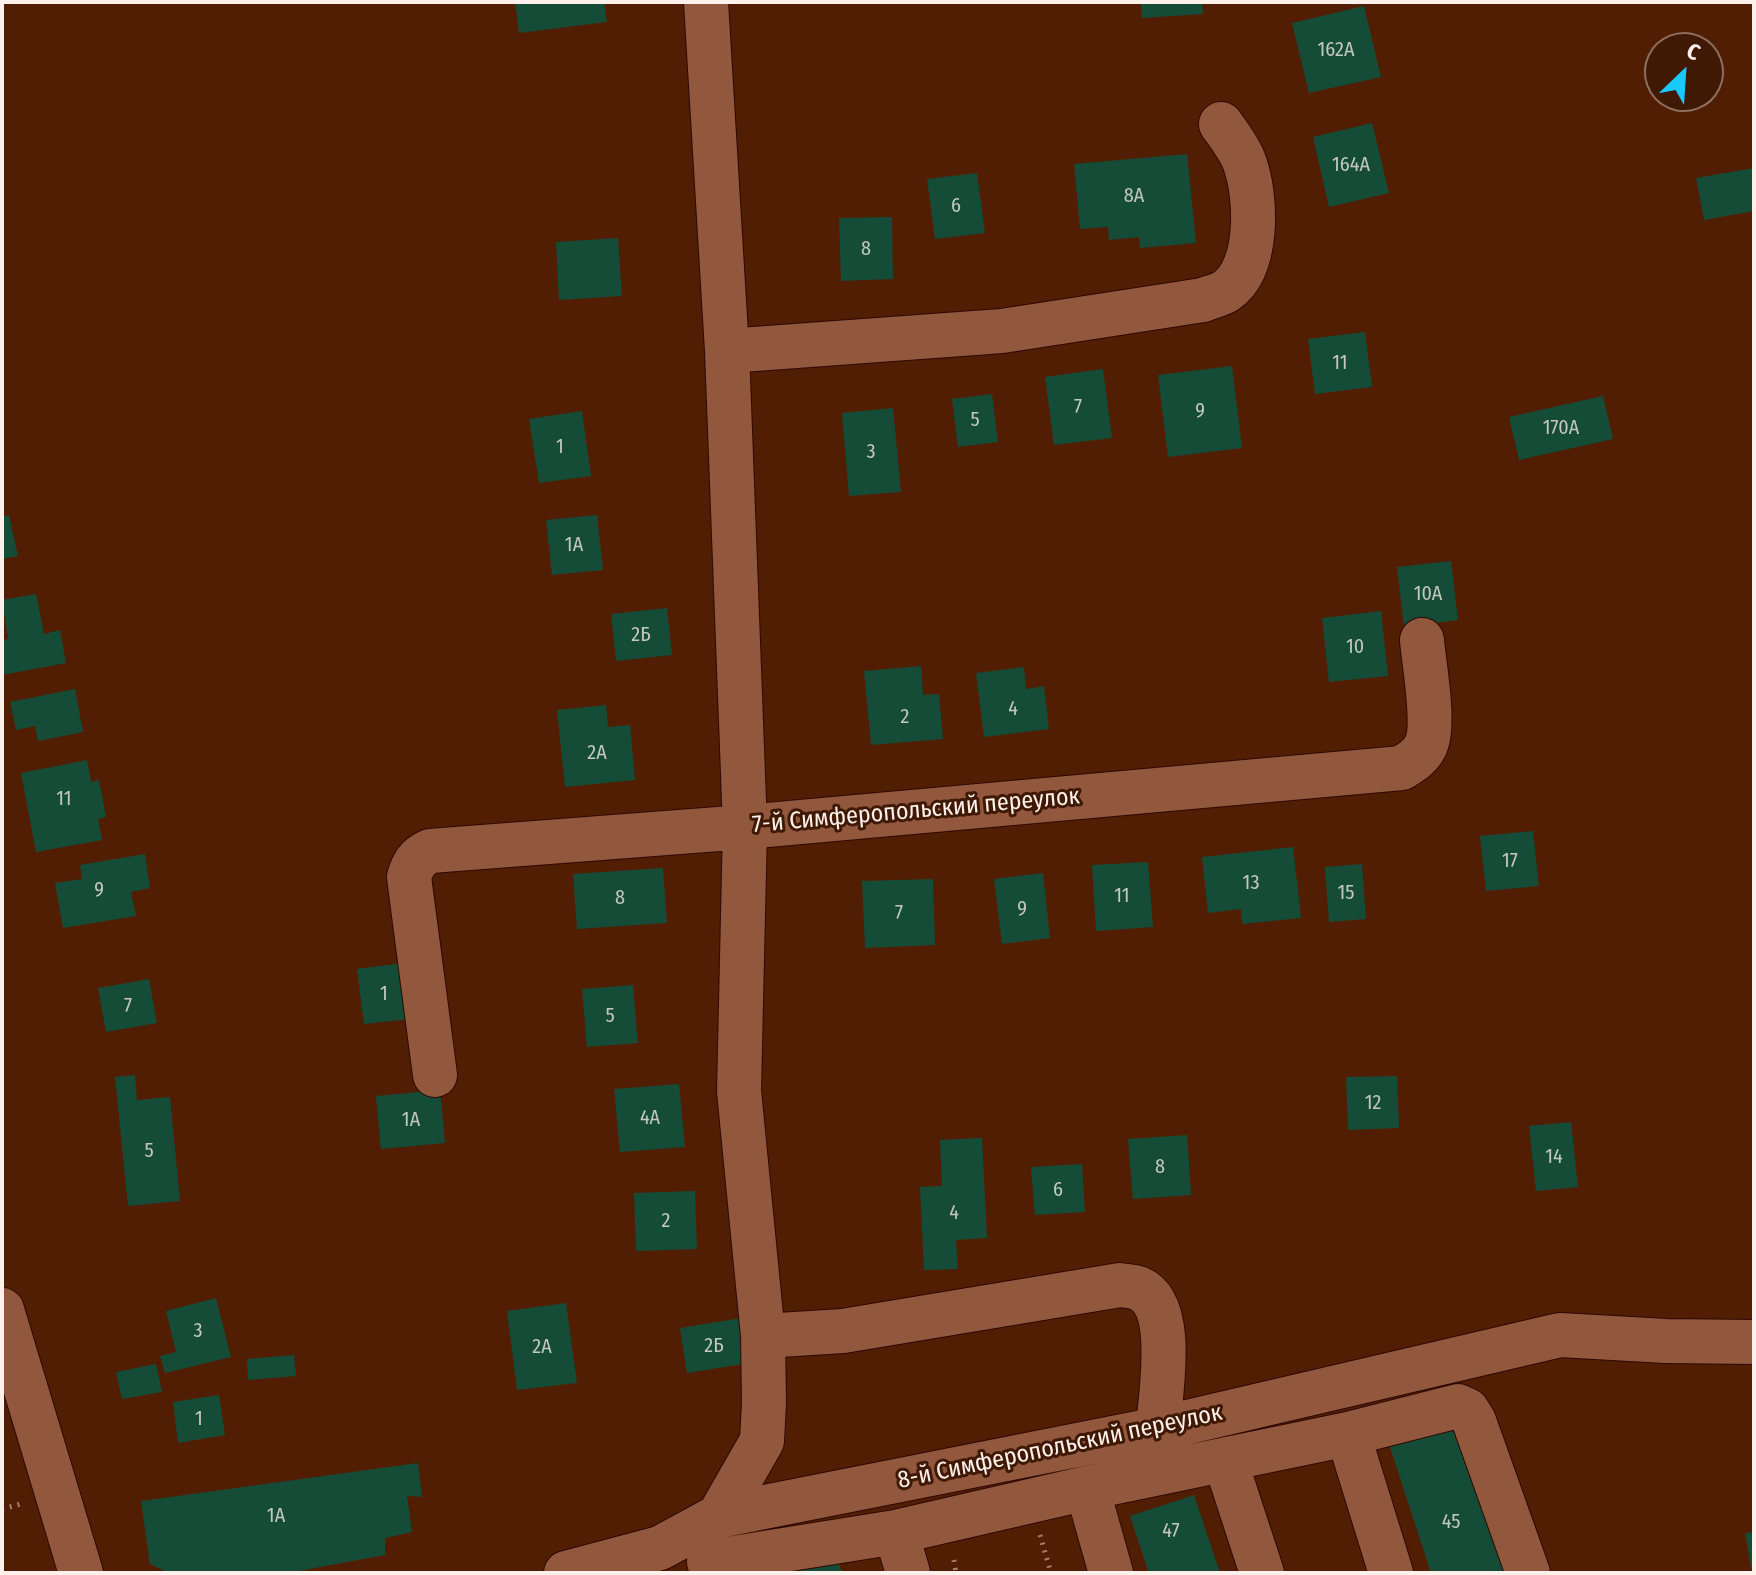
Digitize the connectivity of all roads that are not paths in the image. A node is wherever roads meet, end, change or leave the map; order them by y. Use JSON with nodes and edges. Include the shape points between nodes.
{"nodes":[{"id":1,"x":706,"y":2,"type":"edge"},
{"id":2,"x":1221,"y":124,"type":"dead end"},
{"id":3,"x":727,"y":351,"type":"junction"},
{"id":4,"x":1422,"y":640,"type":"dead end"},
{"id":5,"x":745,"y":827,"type":"junction"},
{"id":6,"x":435,"y":1075,"type":"dead end"},
{"id":7,"x":2,"y":1310,"type":"edge"},
{"id":8,"x":763,"y":1336,"type":"junction"},
{"id":9,"x":1754,"y":1342,"type":"edge"},
{"id":10,"x":1158,"y":1429,"type":"junction"},
{"id":11,"x":1348,"y":1434,"type":"junction"},
{"id":12,"x":1225,"y":1460,"type":"junction"},
{"id":13,"x":1087,"y":1488,"type":"junction"},
{"id":14,"x":708,"y":1546,"type":"edge"},
{"id":15,"x":902,"y":1553,"type":"edge"},
{"id":16,"x":589,"y":1570,"type":"edge"},
{"id":17,"x":81,"y":1573,"type":"edge"},
{"id":18,"x":1111,"y":1573,"type":"edge"},
{"id":19,"x":1262,"y":1573,"type":"edge"},
{"id":20,"x":1391,"y":1573,"type":"edge"},
{"id":21,"x":1528,"y":1573,"type":"edge"}],
"edges":[{"from":1,"to":3,"type":"street"},
{"from":2,"to":3,"type":"street","via":[[1244,161],[1253,228],[1250,253],[1227,290],[1203,300],[1002,331]]},
{"from":3,"to":5,"type":"street"},
{"from":4,"to":5,"type":"street","name":"7-й Симферопольский переулок","via":[[1430,730],[1426,746],[1402,768]]},
{"from":5,"to":6,"type":"street","name":"7-й Симферопольский переулок","via":[[421,855],[409,877]]},
{"from":5,"to":8,"type":"street","via":[[739,1091]]},
{"from":7,"to":17,"type":"street"},
{"from":8,"to":10,"type":"street","via":[[843,1331],[1120,1285],[1139,1288],[1160,1312],[1163,1333]]},
{"from":8,"to":14,"type":"street","via":[[762,1441]]},
{"from":9,"to":10,"type":"street","name":"8-й Симферопольский переулок","via":[[1560,1335]]},
{"from":10,"to":14,"type":"street","name":"8-й Симферопольский переулок"},
{"from":11,"to":12,"type":"street"},
{"from":11,"to":20,"type":"street"},
{"from":11,"to":21,"type":"street","via":[[1447,1407],[1467,1410]]},
{"from":12,"to":13,"type":"street"},
{"from":12,"to":19,"type":"street"},
{"from":13,"to":15,"type":"street"},
{"from":13,"to":18,"type":"street"},
{"from":14,"to":15,"type":"street"},
{"from":14,"to":16,"type":"street","name":"8-й Симферопольский переулок","via":[[660,1548]]}]}
